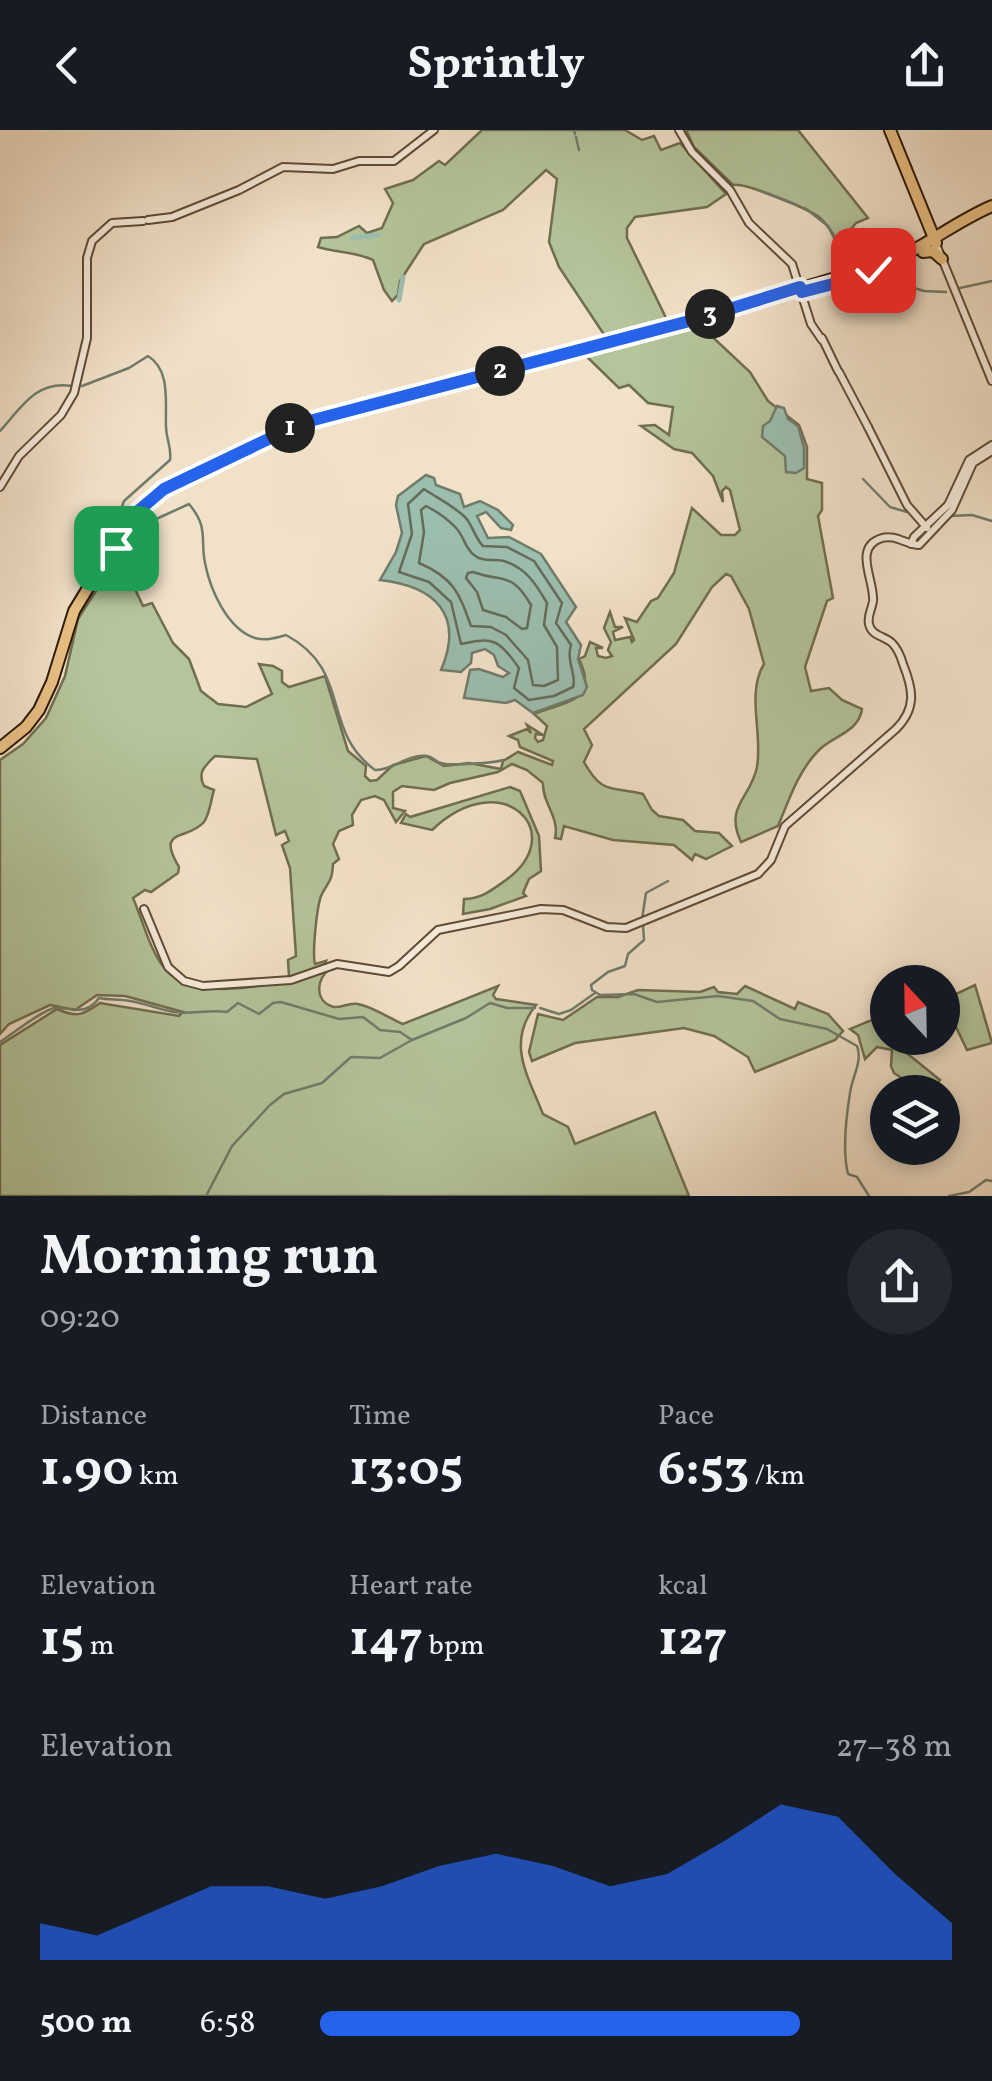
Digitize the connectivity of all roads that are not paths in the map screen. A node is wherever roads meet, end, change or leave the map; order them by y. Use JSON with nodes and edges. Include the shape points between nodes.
{"nodes":[{"id":1,"x":434,"y":130,"type":"edge"},
{"id":2,"x":680,"y":130,"type":"edge"},
{"id":3,"x":890,"y":130,"type":"edge"},
{"id":4,"x":992,"y":210,"type":"edge"},
{"id":5,"x":928,"y":223,"type":"junction"},
{"id":6,"x":952,"y":226,"type":"junction"},
{"id":7,"x":935,"y":241,"type":"junction"},
{"id":8,"x":923,"y":252,"type":"junction"},
{"id":9,"x":942,"y":259,"type":"junction"},
{"id":10,"x":880,"y":266,"type":"junction"},
{"id":11,"x":852,"y":279,"type":"junction"},
{"id":12,"x":801,"y":290,"type":"junction"},
{"id":13,"x":992,"y":381,"type":"edge"},
{"id":14,"x":992,"y":448,"type":"edge"},
{"id":15,"x":0,"y":487,"type":"edge"},
{"id":16,"x":929,"y":530,"type":"junction"},
{"id":17,"x":118,"y":539,"type":"junction"},
{"id":18,"x":116,"y":553,"type":"junction"},
{"id":19,"x":0,"y":751,"type":"edge"},
{"id":20,"x":144,"y":909,"type":"dead end"}],
"edges":[{"from":1,"to":15,"type":"street","via":[[394,161],[283,167],[172,217],[112,223],[92,241],[86,258],[86,344],[74,393],[18,456]]},
{"from":2,"to":12,"type":"street","via":[[749,223],[792,264]]},
{"from":3,"to":5,"type":"main road"},
{"from":4,"to":6,"type":"main road"},
{"from":4,"to":7,"type":"main road"},
{"from":5,"to":6,"type":"main road","via":[[937,230]]},
{"from":5,"to":7,"type":"main road"},
{"from":6,"to":7,"type":"main road"},
{"from":7,"to":8,"type":"main road"},
{"from":7,"to":9,"type":"street"},
{"from":7,"to":10,"type":"main road"},
{"from":8,"to":9,"type":"main road"},
{"from":8,"to":11,"type":"main road"},
{"from":9,"to":13,"type":"street"},
{"from":10,"to":11,"type":"main road"},
{"from":10,"to":12,"type":"main road"},
{"from":11,"to":12,"type":"main road"},
{"from":12,"to":16,"type":"street","via":[[852,398]]},
{"from":12,"to":17,"type":"main road","via":[[302,423],[172,484],[142,507]]},
{"from":12,"to":18,"type":"main road","via":[[302,428],[166,492],[143,511]]},
{"from":14,"to":16,"type":"street","via":[[972,466],[956,504]]},
{"from":16,"to":20,"type":"street","via":[[919,545],[881,538],[866,555],[873,598],[869,626],[898,652],[912,687],[909,712],[785,826],[758,874],[626,928],[558,909],[516,912],[434,932],[388,972],[337,964],[268,983],[203,986],[181,979],[164,962]]},
{"from":17,"to":18,"type":"main road"},
{"from":17,"to":19,"type":"main road","via":[[69,620],[44,701]]},
{"from":18,"to":19,"type":"main road","via":[[79,609],[46,706],[26,733]]}]}
